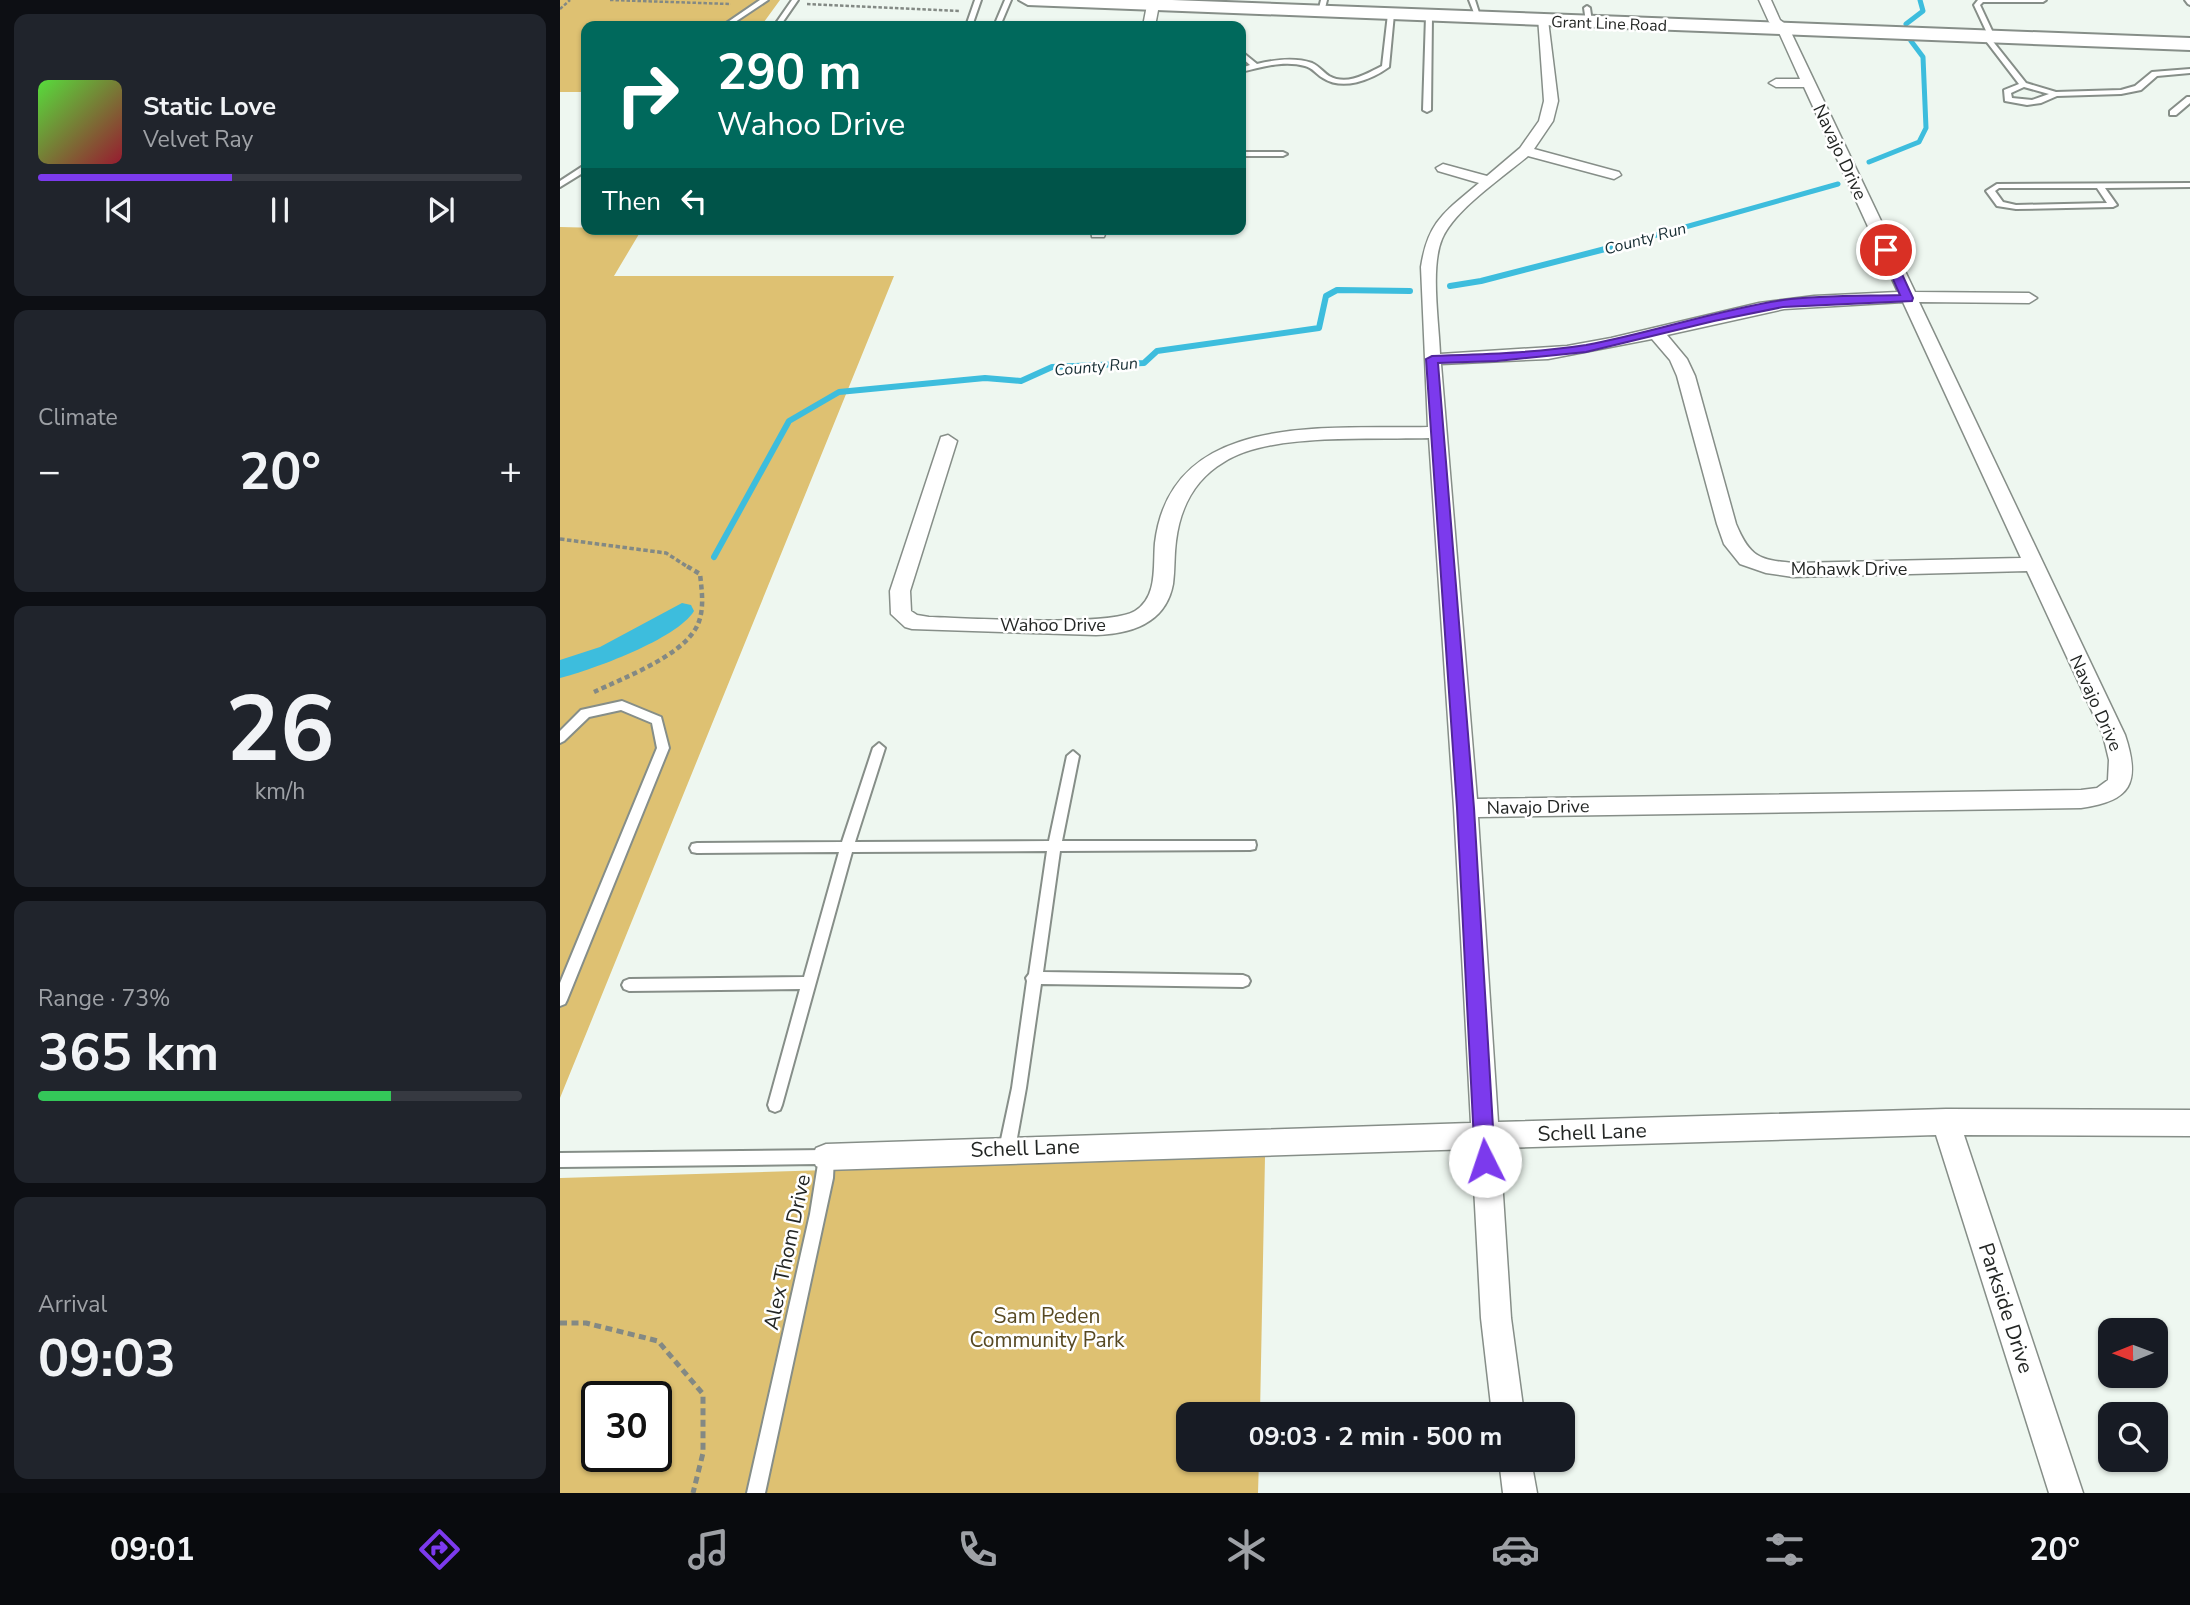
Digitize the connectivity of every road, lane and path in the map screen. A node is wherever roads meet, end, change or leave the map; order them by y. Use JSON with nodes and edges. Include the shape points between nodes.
{"nodes":[{"id":1,"x":569,"y":0,"type":"edge"},
{"id":2,"x":765,"y":0,"type":"edge"},
{"id":3,"x":795,"y":0,"type":"edge"},
{"id":4,"x":978,"y":0,"type":"edge"},
{"id":5,"x":1008,"y":0,"type":"edge"},
{"id":6,"x":1028,"y":0,"type":"edge"},
{"id":7,"x":1765,"y":0,"type":"edge"},
{"id":8,"x":1779,"y":0,"type":"edge"},
{"id":9,"x":1982,"y":0,"type":"edge"},
{"id":10,"x":2043,"y":0,"type":"edge"},
{"id":11,"x":1155,"y":2,"type":"edge"},
{"id":12,"x":1323,"y":6,"type":"edge"},
{"id":13,"x":560,"y":9,"type":"edge"},
{"id":14,"x":1475,"y":9,"type":"edge"},
{"id":15,"x":1391,"y":14,"type":"junction"},
{"id":16,"x":1429,"y":16,"type":"junction"},
{"id":17,"x":1542,"y":20,"type":"junction"},
{"id":18,"x":732,"y":21,"type":"edge"},
{"id":19,"x":780,"y":21,"type":"edge"},
{"id":20,"x":971,"y":21,"type":"edge"},
{"id":21,"x":999,"y":21,"type":"edge"},
{"id":22,"x":1150,"y":21,"type":"edge"},
{"id":23,"x":1783,"y":28,"type":"junction"},
{"id":24,"x":1989,"y":37,"type":"junction"},
{"id":25,"x":2190,"y":44,"type":"edge"},
{"id":26,"x":1246,"y":58,"type":"edge"},
{"id":27,"x":1255,"y":66,"type":"junction"},
{"id":28,"x":1246,"y":69,"type":"edge"},
{"id":29,"x":2190,"y":71,"type":"edge"},
{"id":30,"x":1776,"y":83,"type":"dead end"},
{"id":31,"x":1808,"y":83,"type":"junction"},
{"id":32,"x":2023,"y":85,"type":"junction"},
{"id":33,"x":2056,"y":94,"type":"junction"},
{"id":34,"x":2190,"y":99,"type":"edge"},
{"id":35,"x":1427,"y":110,"type":"dead end"},
{"id":36,"x":2173,"y":113,"type":"dead end"},
{"id":37,"x":1525,"y":150,"type":"junction"},
{"id":38,"x":1246,"y":153,"type":"edge"},
{"id":39,"x":1283,"y":154,"type":"dead end"},
{"id":40,"x":1443,"y":168,"type":"dead end"},
{"id":41,"x":581,"y":171,"type":"edge"},
{"id":42,"x":1614,"y":175,"type":"dead end"},
{"id":43,"x":1489,"y":181,"type":"junction"},
{"id":44,"x":560,"y":185,"type":"edge"},
{"id":45,"x":2099,"y":185,"type":"junction"},
{"id":46,"x":2190,"y":185,"type":"edge"},
{"id":47,"x":1908,"y":298,"type":"junction"},
{"id":48,"x":2029,"y":298,"type":"dead end"},
{"id":49,"x":1656,"y":332,"type":"junction"},
{"id":50,"x":1432,"y":359,"type":"junction"},
{"id":51,"x":1438,"y":432,"type":"junction"},
{"id":52,"x":948,"y":441,"type":"dead end"},
{"id":53,"x":560,"y":539,"type":"edge"},
{"id":54,"x":2033,"y":564,"type":"junction"},
{"id":55,"x":592,"y":694,"type":"dead end"},
{"id":56,"x":560,"y":738,"type":"edge"},
{"id":57,"x":879,"y":748,"type":"dead end"},
{"id":58,"x":1073,"y":757,"type":"dead end"},
{"id":59,"x":1466,"y":808,"type":"junction"},
{"id":60,"x":1250,"y":845,"type":"dead end"},
{"id":61,"x":1054,"y":846,"type":"junction"},
{"id":62,"x":697,"y":848,"type":"dead end"},
{"id":63,"x":847,"y":848,"type":"junction"},
{"id":64,"x":1033,"y":978,"type":"junction"},
{"id":65,"x":1243,"y":981,"type":"dead end"},
{"id":66,"x":810,"y":984,"type":"junction"},
{"id":67,"x":629,"y":985,"type":"dead end"},
{"id":68,"x":560,"y":1000,"type":"edge"},
{"id":69,"x":775,"y":1105,"type":"dead end"},
{"id":70,"x":1946,"y":1122,"type":"junction"},
{"id":71,"x":2190,"y":1123,"type":"edge"},
{"id":72,"x":1484,"y":1135,"type":"junction"},
{"id":73,"x":1007,"y":1149,"type":"junction"},
{"id":74,"x":826,"y":1157,"type":"junction"},
{"id":75,"x":560,"y":1160,"type":"edge"},
{"id":76,"x":560,"y":1323,"type":"edge"},
{"id":77,"x":1506,"y":1402,"type":"edge"},
{"id":78,"x":1517,"y":1472,"type":"edge"},
{"id":79,"x":692,"y":1493,"type":"edge"},
{"id":80,"x":756,"y":1493,"type":"edge"},
{"id":81,"x":1520,"y":1493,"type":"edge"},
{"id":82,"x":2066,"y":1493,"type":"edge"}],
"edges":[{"from":1,"to":13,"type":"path"},
{"from":2,"to":18,"type":"lane"},
{"from":3,"to":19,"type":"lane"},
{"from":4,"to":20,"type":"lane"},
{"from":5,"to":21,"type":"lane"},
{"from":6,"to":11,"type":"main road","name":"Grant Line Road"},
{"from":7,"to":23,"type":"street"},
{"from":8,"to":23,"type":"street","via":[[1790,22]]},
{"from":9,"to":10,"type":"lane"},
{"from":9,"to":24,"type":"lane","via":[[1978,5]]},
{"from":11,"to":12,"type":"main road","name":"Grant Line Road"},
{"from":11,"to":22,"type":"street"},
{"from":12,"to":15,"type":"main road","name":"Grant Line Road"},
{"from":14,"to":16,"type":"main road","name":"Grant Line Road"},
{"from":14,"to":17,"type":"main road","name":"Grant Line Road"},
{"from":15,"to":16,"type":"main road","name":"Grant Line Road"},
{"from":15,"to":27,"type":"lane","via":[[1385,68],[1362,79],[1329,79],[1311,65],[1279,62]]},
{"from":16,"to":35,"type":"lane"},
{"from":17,"to":23,"type":"main road","name":"Grant Line Road","via":[[1588,15]]},
{"from":17,"to":37,"type":"street","via":[[1551,101],[1546,121]]},
{"from":23,"to":24,"type":"main road","name":"Grant Line Road"},
{"from":23,"to":31,"type":"street","name":"Navajo Drive"},
{"from":24,"to":25,"type":"main road","name":"Grant Line Road"},
{"from":24,"to":32,"type":"lane"},
{"from":26,"to":27,"type":"lane"},
{"from":27,"to":28,"type":"lane"},
{"from":29,"to":33,"type":"lane","via":[[2155,74],[2138,88],[2121,92]]},
{"from":30,"to":31,"type":"street"},
{"from":31,"to":47,"type":"street","name":"Navajo Drive"},
{"from":32,"to":33,"type":"lane"},
{"from":32,"to":33,"type":"lane","via":[[2007,92],[2008,99],[2034,104]]},
{"from":34,"to":36,"type":"lane"},
{"from":37,"to":42,"type":"street"},
{"from":37,"to":43,"type":"street"},
{"from":38,"to":39,"type":"lane"},
{"from":40,"to":43,"type":"street"},
{"from":41,"to":44,"type":"lane"},
{"from":43,"to":50,"type":"street","via":[[1451,214],[1433,241],[1429,267]]},
{"from":45,"to":45,"type":"lane","via":[[1997,186],[1990,191],[2000,204],[2016,207],[2112,205]]},
{"from":45,"to":46,"type":"lane"},
{"from":47,"to":48,"type":"street"},
{"from":47,"to":49,"type":"street","via":[[1783,304]]},
{"from":47,"to":54,"type":"street","name":"Navajo Drive"},
{"from":49,"to":50,"type":"street","via":[[1551,353]]},
{"from":49,"to":54,"type":"street","name":"Mohawk Drive","via":[[1686,376],[1719,499],[1735,548],[1744,558],[1793,570]]},
{"from":50,"to":51,"type":"street"},
{"from":51,"to":52,"type":"street","name":"Wahoo Drive","via":[[1279,437],[1219,455],[1191,478],[1174,508],[1166,538],[1165,582],[1154,608],[1133,622],[1102,626],[929,624],[912,622],[901,614],[900,592]]},
{"from":51,"to":59,"type":"street"},
{"from":53,"to":55,"type":"path","via":[[666,553],[700,574],[703,605],[696,631],[667,654]]},
{"from":54,"to":59,"type":"street","name":"Navajo Drive","via":[[2121,754],[2119,785],[2102,796]]},
{"from":56,"to":68,"type":"lane","via":[[585,713],[622,705],[657,720],[663,748]]},
{"from":57,"to":63,"type":"lane"},
{"from":58,"to":61,"type":"lane"},
{"from":59,"to":72,"type":"street"},
{"from":60,"to":61,"type":"lane"},
{"from":61,"to":63,"type":"lane"},
{"from":61,"to":64,"type":"lane"},
{"from":62,"to":63,"type":"lane"},
{"from":63,"to":66,"type":"lane"},
{"from":64,"to":65,"type":"lane"},
{"from":64,"to":73,"type":"lane"},
{"from":66,"to":67,"type":"lane"},
{"from":66,"to":69,"type":"lane"},
{"from":70,"to":71,"type":"street","name":"Schell Lane"},
{"from":70,"to":72,"type":"street","name":"Schell Lane"},
{"from":70,"to":82,"type":"street","name":"Parkside Drive"},
{"from":72,"to":73,"type":"street","name":"Schell Lane"},
{"from":72,"to":77,"type":"street"},
{"from":73,"to":74,"type":"street","name":"Schell Lane"},
{"from":74,"to":75,"type":"lane","name":"Alex Thom Drive"},
{"from":74,"to":80,"type":"lane","name":"Alex Thom Drive","via":[[821,1202]]},
{"from":76,"to":79,"type":"path","via":[[586,1323],[658,1341],[703,1394],[702,1453]]},
{"from":78,"to":81,"type":"street"}]}
